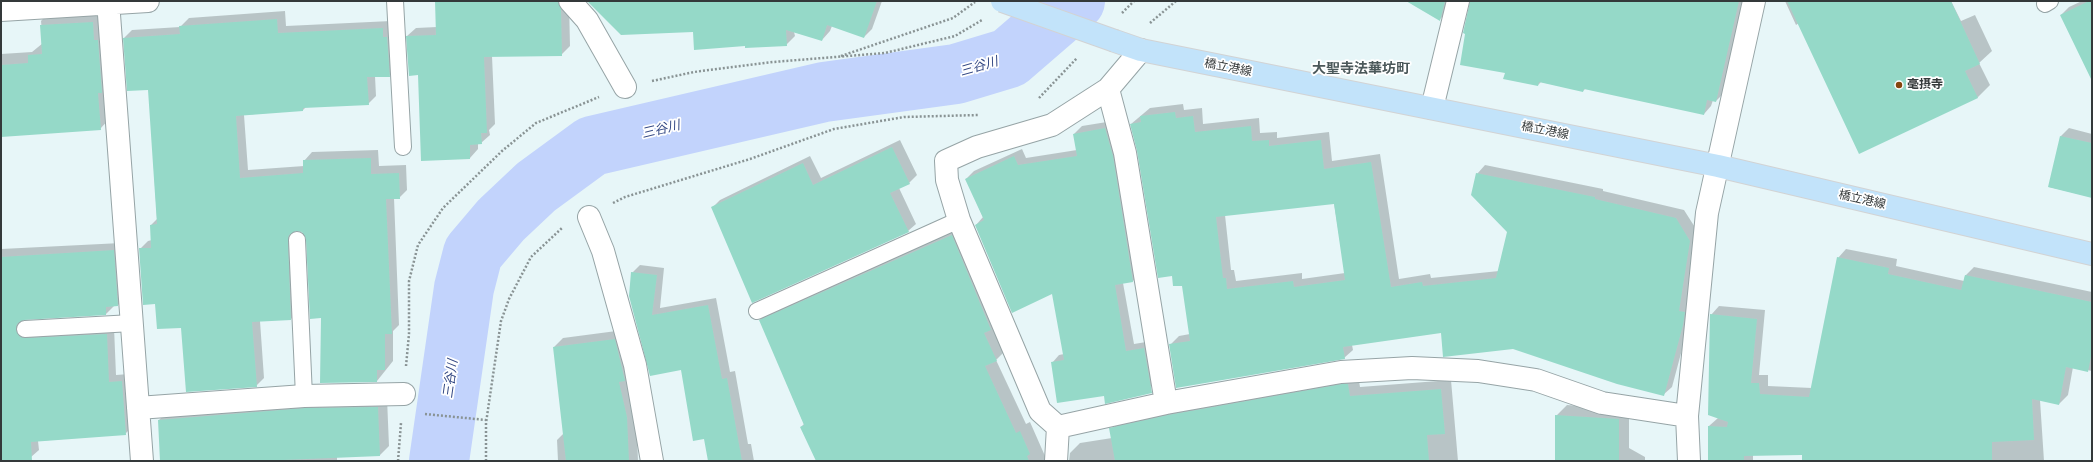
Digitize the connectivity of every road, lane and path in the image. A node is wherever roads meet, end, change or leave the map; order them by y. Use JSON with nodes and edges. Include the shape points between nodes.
{"nodes":[{"id":1,"x":148,"y":1,"type":"edge"},
{"id":2,"x":395,"y":1,"type":"edge"},
{"id":3,"x":570,"y":1,"type":"edge"},
{"id":4,"x":977,"y":1,"type":"edge"},
{"id":5,"x":1134,"y":1,"type":"edge"},
{"id":6,"x":1176,"y":1,"type":"edge"},
{"id":7,"x":1458,"y":1,"type":"edge"},
{"id":8,"x":1754,"y":1,"type":"edge"},
{"id":9,"x":108,"y":2,"type":"edge"},
{"id":10,"x":995,"y":8,"type":"edge"},
{"id":11,"x":1,"y":10,"type":"edge"},
{"id":12,"x":1118,"y":17,"type":"dead end"},
{"id":13,"x":1147,"y":26,"type":"dead end"},
{"id":14,"x":1142,"y":50,"type":"junction"},
{"id":15,"x":1079,"y":56,"type":"dead end"},
{"id":16,"x":838,"y":57,"type":"junction"},
{"id":17,"x":625,"y":87,"type":"junction"},
{"id":18,"x":1108,"y":89,"type":"junction"},
{"id":19,"x":1033,"y":100,"type":"dead end"},
{"id":20,"x":1432,"y":108,"type":"junction"},
{"id":21,"x":986,"y":114,"type":"dead end"},
{"id":22,"x":403,"y":147,"type":"dead end"},
{"id":23,"x":1718,"y":166,"type":"junction"},
{"id":24,"x":589,"y":216,"type":"junction"},
{"id":25,"x":959,"y":220,"type":"junction"},
{"id":26,"x":297,"y":240,"type":"dead end"},
{"id":27,"x":2092,"y":254,"type":"edge"},
{"id":28,"x":757,"y":311,"type":"dead end"},
{"id":29,"x":132,"y":323,"type":"junction"},
{"id":30,"x":25,"y":329,"type":"dead end"},
{"id":31,"x":404,"y":394,"type":"junction"},
{"id":32,"x":304,"y":396,"type":"junction"},
{"id":33,"x":1166,"y":403,"type":"junction"},
{"id":34,"x":138,"y":408,"type":"junction"},
{"id":35,"x":437,"y":415,"type":"dead end"},
{"id":36,"x":1687,"y":416,"type":"junction"},
{"id":37,"x":486,"y":420,"type":"junction"},
{"id":38,"x":1058,"y":427,"type":"junction"},
{"id":39,"x":142,"y":461,"type":"edge"},
{"id":40,"x":398,"y":461,"type":"edge"},
{"id":41,"x":486,"y":461,"type":"edge"},
{"id":42,"x":652,"y":461,"type":"edge"},
{"id":43,"x":1056,"y":461,"type":"edge"},
{"id":44,"x":1689,"y":461,"type":"edge"}],
"edges":[{"from":1,"to":9,"type":"street"},
{"from":2,"to":22,"type":"lane"},
{"from":3,"to":17,"type":"street","via":[[587,20]]},
{"from":4,"to":16,"type":"path","via":[[953,18]]},
{"from":5,"to":12,"type":"path"},
{"from":6,"to":13,"type":"path"},
{"from":7,"to":20,"type":"street"},
{"from":8,"to":23,"type":"street"},
{"from":9,"to":11,"type":"street"},
{"from":9,"to":29,"type":"street"},
{"from":10,"to":14,"type":"main road","name":"橋立港線","bridge":true,"via":[[1115,40]]},
{"from":10,"to":16,"type":"path","via":[[955,36],[885,53]]},
{"from":14,"to":18,"type":"street"},
{"from":14,"to":20,"type":"main road","name":"橋立港線"},
{"from":15,"to":19,"type":"path","via":[[1039,98]]},
{"from":16,"to":17,"type":"path","via":[[694,72]]},
{"from":17,"to":31,"type":"path","via":[[536,124],[502,151],[443,208],[418,245],[409,281],[409,334]]},
{"from":18,"to":25,"type":"street","via":[[1052,125],[977,147],[946,161],[947,180]]},
{"from":18,"to":33,"type":"street","via":[[1125,153]]},
{"from":20,"to":23,"type":"main road","name":"橋立港線"},
{"from":21,"to":24,"type":"path","via":[[904,117],[834,129],[625,197]]},
{"from":23,"to":27,"type":"main road","name":"橋立港線"},
{"from":23,"to":36,"type":"street","via":[[1707,213]]},
{"from":24,"to":37,"type":"path","via":[[561,228],[531,257],[509,299],[501,321]]},
{"from":24,"to":42,"type":"street","via":[[603,251],[635,365]]},
{"from":25,"to":28,"type":"lane"},
{"from":25,"to":38,"type":"street","via":[[1040,411]]},
{"from":26,"to":32,"type":"lane"},
{"from":29,"to":30,"type":"lane"},
{"from":29,"to":34,"type":"street"},
{"from":31,"to":32,"type":"street"},
{"from":31,"to":40,"type":"path"},
{"from":32,"to":34,"type":"street"},
{"from":33,"to":36,"type":"street","via":[[1341,372],[1412,368],[1478,371],[1536,380],[1602,403]]},
{"from":33,"to":38,"type":"street"},
{"from":34,"to":39,"type":"street"},
{"from":35,"to":37,"type":"path"},
{"from":36,"to":44,"type":"street"},
{"from":37,"to":41,"type":"path"},
{"from":38,"to":43,"type":"street"}]}
